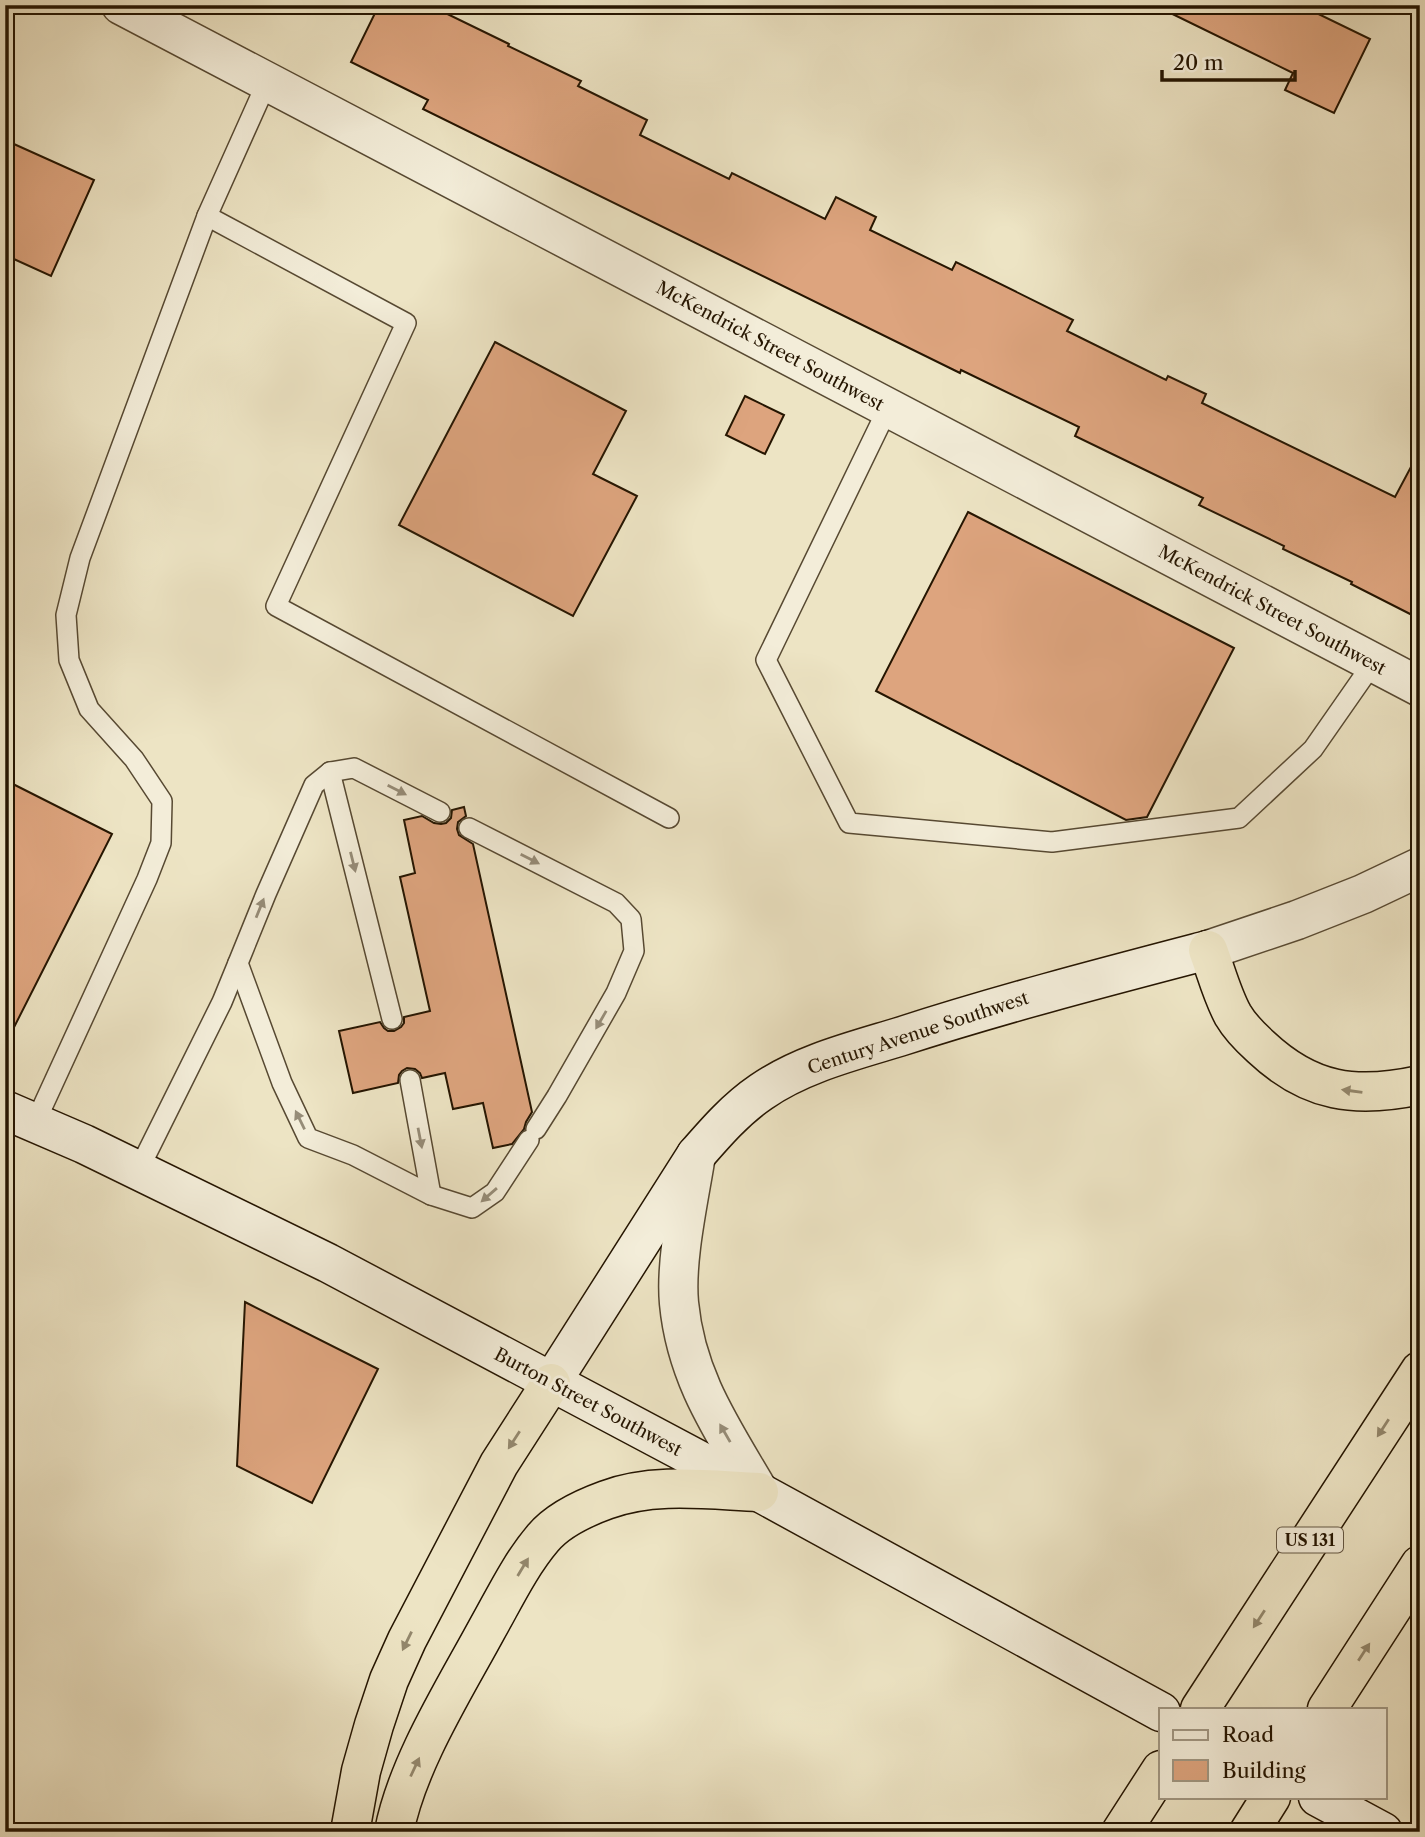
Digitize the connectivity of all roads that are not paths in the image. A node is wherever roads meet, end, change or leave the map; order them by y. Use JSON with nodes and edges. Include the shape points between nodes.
{"nodes":[{"id":1,"x":121,"y":5,"type":"edge"},
{"id":2,"x":267,"y":82,"type":"junction"},
{"id":3,"x":207,"y":216,"type":"junction"},
{"id":4,"x":888,"y":408,"type":"junction"},
{"id":5,"x":1373,"y":663,"type":"junction"},
{"id":6,"x":1420,"y":687,"type":"edge"},
{"id":7,"x":330,"y":772,"type":"junction"},
{"id":8,"x":440,"y":812,"type":"dead end"},
{"id":9,"x":669,"y":818,"type":"dead end"},
{"id":10,"x":469,"y":828,"type":"dead end"},
{"id":11,"x":1420,"y":867,"type":"edge"},
{"id":12,"x":1208,"y":950,"type":"junction"},
{"id":13,"x":238,"y":963,"type":"junction"},
{"id":14,"x":392,"y":1019,"type":"dead end"},
{"id":15,"x":410,"y":1080,"type":"dead end"},
{"id":16,"x":1420,"y":1085,"type":"edge"},
{"id":17,"x":20,"y":1117,"type":"edge"},
{"id":18,"x":696,"y":1155,"type":"junction"},
{"id":19,"x":138,"y":1171,"type":"junction"},
{"id":20,"x":431,"y":1195,"type":"junction"},
{"id":21,"x":1420,"y":1371,"type":"edge"},
{"id":22,"x":551,"y":1383,"type":"junction"},
{"id":23,"x":759,"y":1492,"type":"junction"},
{"id":24,"x":1420,"y":1564,"type":"edge"},
{"id":25,"x":1201,"y":1708,"type":"edge"},
{"id":26,"x":1328,"y":1708,"type":"edge"},
{"id":27,"x":1159,"y":1711,"type":"edge"},
{"id":28,"x":1159,"y":1773,"type":"edge"},
{"id":29,"x":1270,"y":1798,"type":"edge"},
{"id":30,"x":1320,"y":1798,"type":"edge"},
{"id":31,"x":1381,"y":1831,"type":"edge"},
{"id":32,"x":350,"y":1832,"type":"edge"},
{"id":33,"x":394,"y":1832,"type":"edge"},
{"id":34,"x":1121,"y":1832,"type":"edge"},
{"id":35,"x":1249,"y":1832,"type":"edge"}],
"edges":[{"from":1,"to":2,"type":"main road","name":"McKendrick Street Southwest"},
{"from":2,"to":3,"type":"lane"},
{"from":2,"to":4,"type":"main road","name":"McKendrick Street Southwest"},
{"from":3,"to":9,"type":"lane","via":[[406,324],[276,606]]},
{"from":3,"to":17,"type":"lane","via":[[80,558],[66,615],[69,660],[89,709],[134,759],[162,801],[161,843],[147,879]]},
{"from":4,"to":5,"type":"main road","name":"McKendrick Street Southwest"},
{"from":4,"to":5,"type":"lane","via":[[766,660],[849,823],[1052,842],[1240,818],[1312,749]]},
{"from":5,"to":6,"type":"main road","name":"McKendrick Street Southwest"},
{"from":7,"to":8,"type":"lane","one_way":true,"via":[[354,768]]},
{"from":13,"to":7,"type":"lane","one_way":true,"via":[[314,785]]},
{"from":7,"to":14,"type":"lane","one_way":true},
{"from":10,"to":20,"type":"lane","one_way":true,"via":[[616,903],[631,919],[634,951],[616,993],[495,1192],[472,1208]]},
{"from":11,"to":12,"type":"main road","name":"Century Avenue Southwest","via":[[1297,920]]},
{"from":16,"to":12,"type":"highway","one_way":true,"via":[[1363,1093],[1333,1088],[1289,1071],[1251,1038],[1234,1016]]},
{"from":12,"to":18,"type":"main road","name":"Century Avenue Southwest","via":[[989,1008],[799,1071],[742,1106]]},
{"from":13,"to":19,"type":"lane"},
{"from":20,"to":13,"type":"lane","one_way":true,"via":[[309,1138],[282,1083]]},
{"from":15,"to":20,"type":"lane","one_way":true},
{"from":17,"to":19,"type":"main road","name":"Burton Street Southwest"},
{"from":18,"to":22,"type":"main road","name":"Century Avenue Southwest"},
{"from":23,"to":18,"type":"main road","one_way":true,"via":[[705,1400],[683,1330],[679,1275]]},
{"from":19,"to":22,"type":"main road","name":"Burton Street Southwest","via":[[328,1263]]},
{"from":21,"to":25,"type":"highway","number":"US 131","one_way":true},
{"from":22,"to":23,"type":"main road","name":"Burton Street Southwest"},
{"from":22,"to":32,"type":"highway","one_way":true,"via":[[499,1464],[402,1650],[370,1737]]},
{"from":23,"to":27,"type":"main road","name":"Burton Street Southwest"},
{"from":33,"to":23,"type":"highway","one_way":true,"via":[[427,1741],[542,1538],[555,1526],[629,1493],[664,1489]]},
{"from":26,"to":24,"type":"highway","one_way":true},
{"from":28,"to":34,"type":"highway"},
{"from":29,"to":35,"type":"highway"},
{"from":30,"to":31,"type":"main road"}]}
